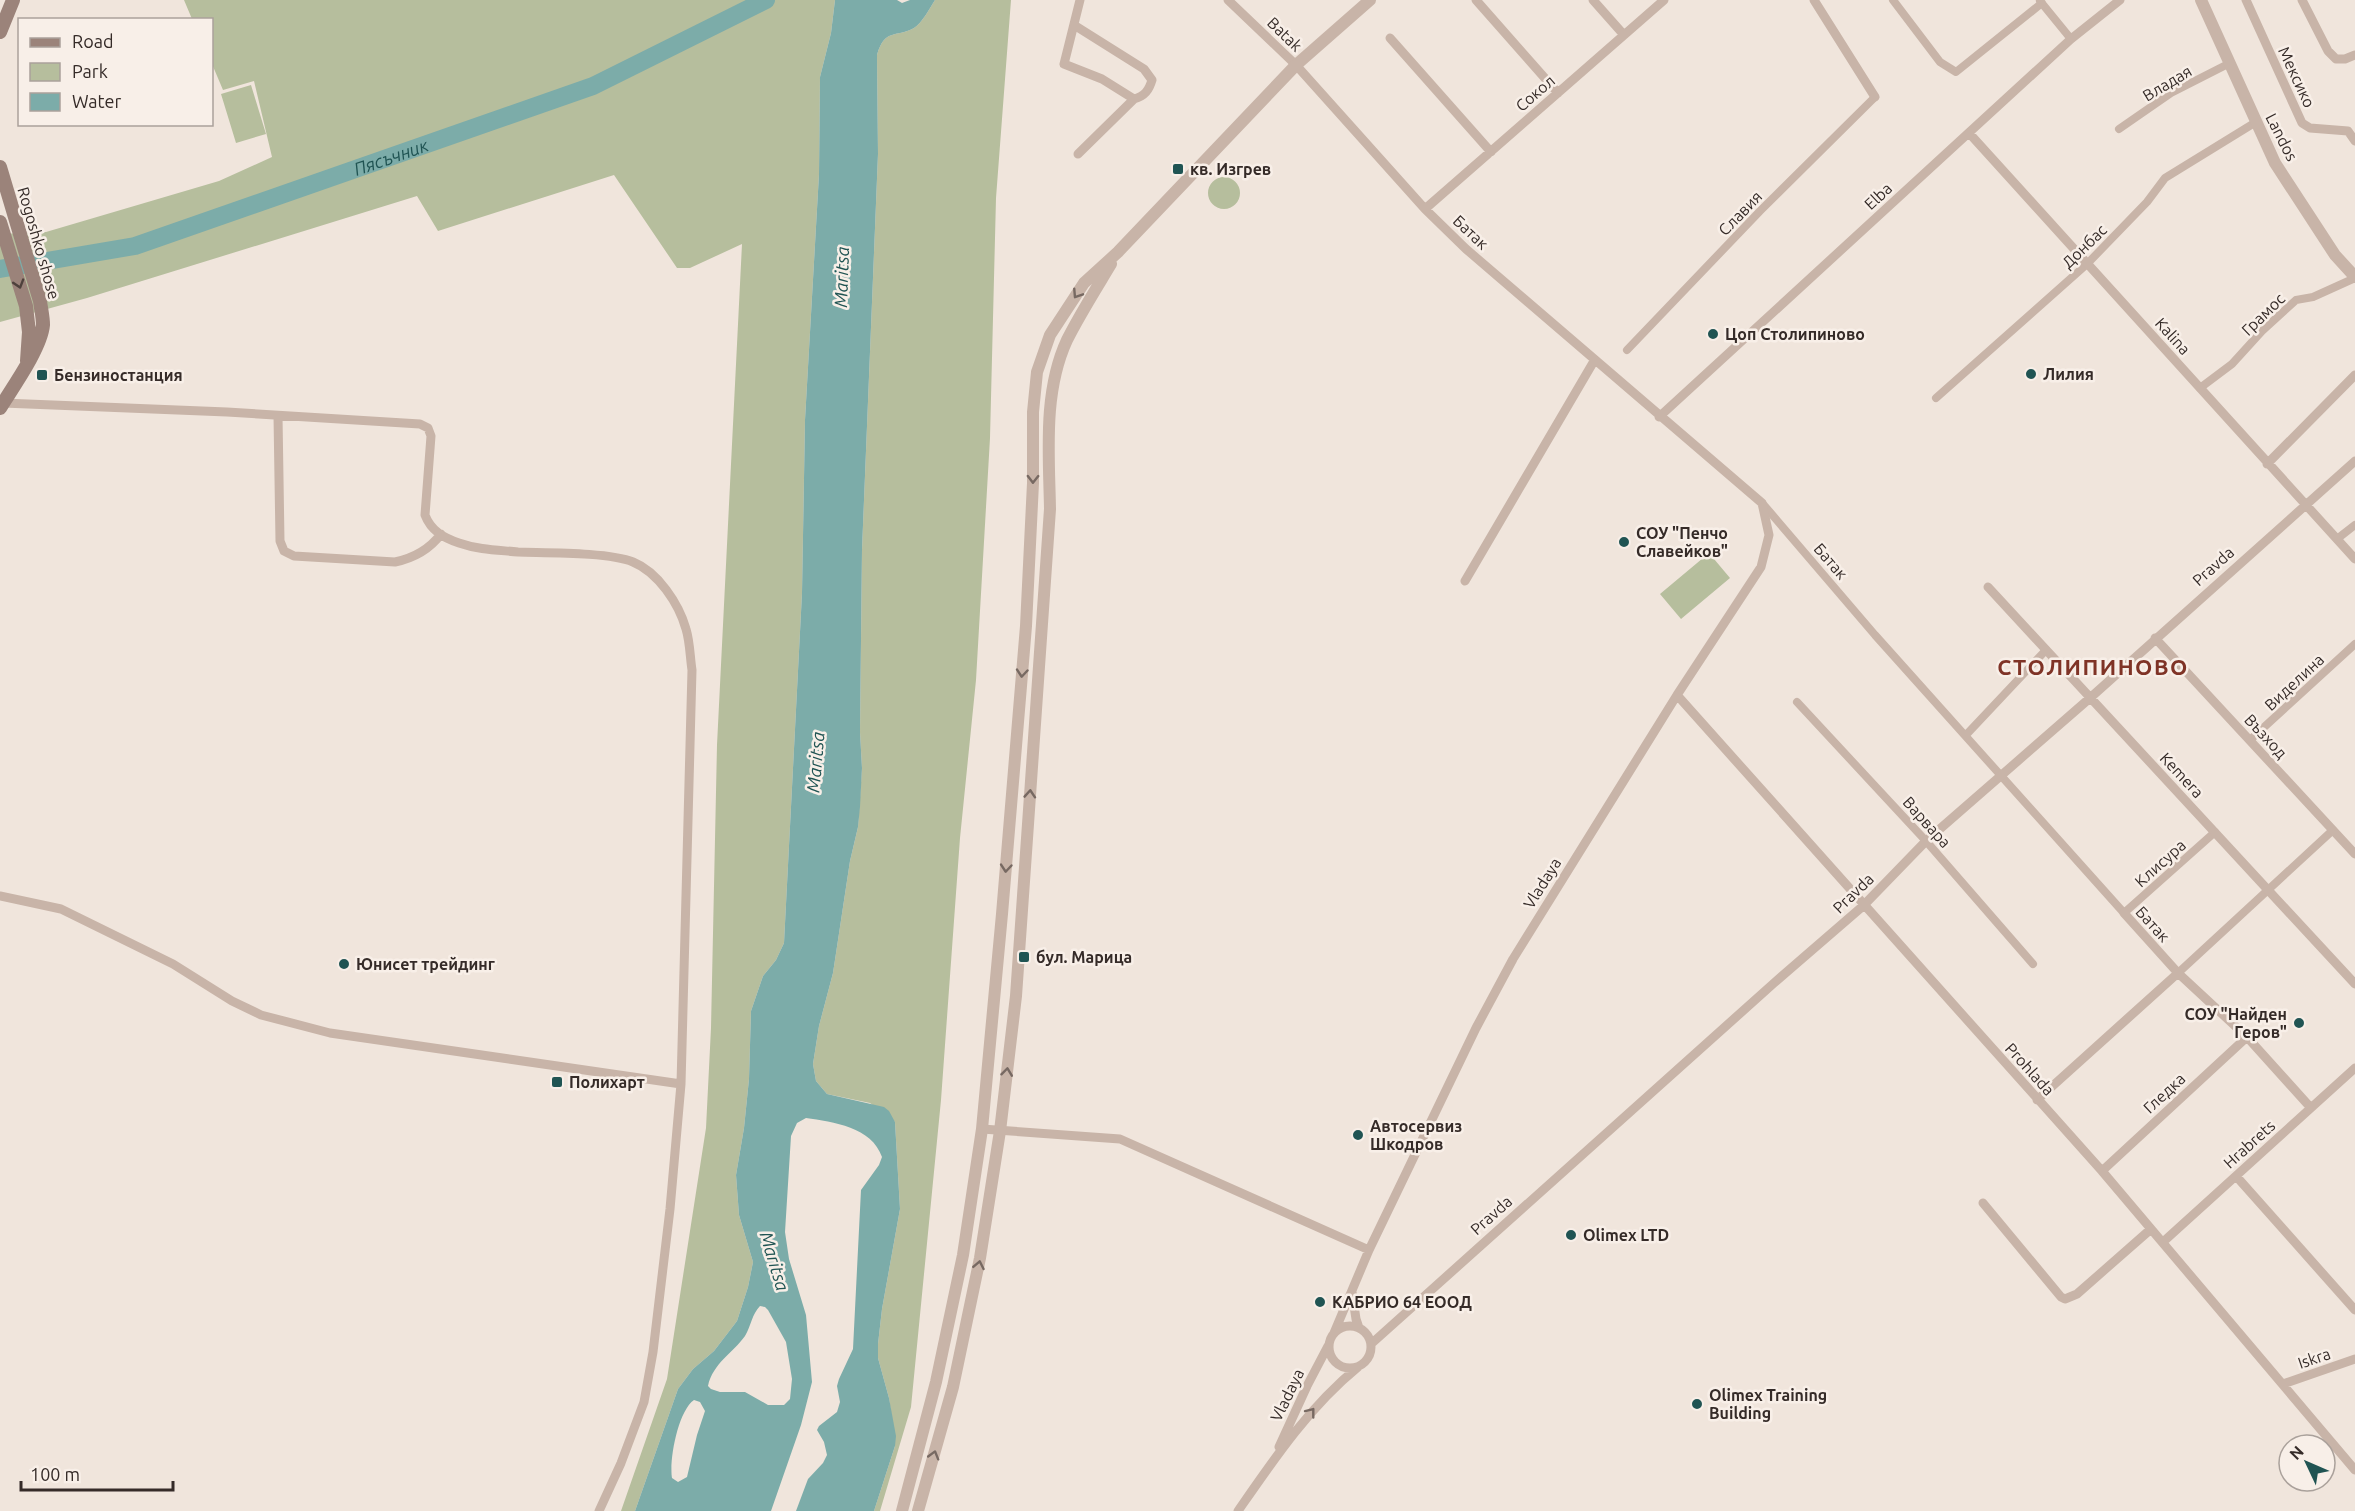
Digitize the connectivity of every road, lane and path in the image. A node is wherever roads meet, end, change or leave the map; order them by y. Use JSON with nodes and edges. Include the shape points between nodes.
{"nodes":[{"id":1,"x":13,"y":0,"type":"edge"},
{"id":2,"x":1080,"y":0,"type":"edge"},
{"id":3,"x":1228,"y":0,"type":"edge"},
{"id":4,"x":1370,"y":0,"type":"edge"},
{"id":5,"x":1476,"y":0,"type":"edge"},
{"id":6,"x":1593,"y":0,"type":"edge"},
{"id":7,"x":1664,"y":0,"type":"edge"},
{"id":8,"x":1815,"y":0,"type":"edge"},
{"id":9,"x":1893,"y":0,"type":"edge"},
{"id":10,"x":2120,"y":0,"type":"edge"},
{"id":11,"x":2201,"y":0,"type":"edge"},
{"id":12,"x":2246,"y":0,"type":"edge"},
{"id":13,"x":2302,"y":0,"type":"edge"},
{"id":14,"x":2041,"y":2,"type":"edge"},
{"id":15,"x":1074,"y":25,"type":"junction"},
{"id":16,"x":0,"y":32,"type":"edge"},
{"id":17,"x":1624,"y":35,"type":"junction"},
{"id":18,"x":1390,"y":38,"type":"dead end"},
{"id":19,"x":2071,"y":39,"type":"junction"},
{"id":20,"x":2355,"y":55,"type":"edge"},
{"id":21,"x":2230,"y":63,"type":"junction"},
{"id":22,"x":1296,"y":65,"type":"junction"},
{"id":23,"x":1558,"y":93,"type":"junction"},
{"id":24,"x":1875,"y":97,"type":"joint"},
{"id":25,"x":1134,"y":99,"type":"junction"},
{"id":26,"x":2256,"y":122,"type":"junction"},
{"id":27,"x":2119,"y":129,"type":"dead end"},
{"id":28,"x":1969,"y":133,"type":"junction"},
{"id":29,"x":2355,"y":141,"type":"edge"},
{"id":30,"x":1491,"y":152,"type":"junction"},
{"id":31,"x":1078,"y":154,"type":"dead end"},
{"id":32,"x":0,"y":167,"type":"edge"},
{"id":33,"x":1425,"y":209,"type":"junction"},
{"id":34,"x":0,"y":222,"type":"edge"},
{"id":35,"x":1118,"y":252,"type":"junction"},
{"id":36,"x":2087,"y":264,"type":"junction"},
{"id":37,"x":2355,"y":277,"type":"edge"},
{"id":38,"x":33,"y":304,"type":"junction"},
{"id":39,"x":1627,"y":350,"type":"dead end"},
{"id":40,"x":1594,"y":361,"type":"junction"},
{"id":41,"x":2355,"y":375,"type":"edge"},
{"id":42,"x":2200,"y":388,"type":"junction"},
{"id":43,"x":1936,"y":398,"type":"dead end"},
{"id":44,"x":2,"y":406,"type":"edge"},
{"id":45,"x":278,"y":416,"type":"junction"},
{"id":46,"x":1659,"y":417,"type":"junction"},
{"id":47,"x":2355,"y":461,"type":"edge"},
{"id":48,"x":2267,"y":464,"type":"junction"},
{"id":49,"x":1762,"y":503,"type":"junction"},
{"id":50,"x":2305,"y":504,"type":"junction"},
{"id":51,"x":2355,"y":525,"type":"edge"},
{"id":52,"x":441,"y":534,"type":"junction"},
{"id":53,"x":2337,"y":539,"type":"junction"},
{"id":54,"x":2355,"y":559,"type":"edge"},
{"id":55,"x":1465,"y":580,"type":"dead end"},
{"id":56,"x":1988,"y":587,"type":"dead end"},
{"id":57,"x":2156,"y":638,"type":"junction"},
{"id":58,"x":2355,"y":644,"type":"edge"},
{"id":59,"x":2046,"y":650,"type":"junction"},
{"id":60,"x":1677,"y":695,"type":"junction"},
{"id":61,"x":2090,"y":698,"type":"junction"},
{"id":62,"x":1797,"y":702,"type":"dead end"},
{"id":63,"x":1966,"y":735,"type":"junction"},
{"id":64,"x":2250,"y":741,"type":"junction"},
{"id":65,"x":2001,"y":774,"type":"junction"},
{"id":66,"x":2333,"y":830,"type":"junction"},
{"id":67,"x":2215,"y":832,"type":"junction"},
{"id":68,"x":1926,"y":841,"type":"junction"},
{"id":69,"x":2355,"y":854,"type":"edge"},
{"id":70,"x":2268,"y":889,"type":"junction"},
{"id":71,"x":0,"y":896,"type":"edge"},
{"id":72,"x":1863,"y":906,"type":"junction"},
{"id":73,"x":2124,"y":913,"type":"junction"},
{"id":74,"x":2033,"y":964,"type":"dead end"},
{"id":75,"x":2178,"y":973,"type":"junction"},
{"id":76,"x":2355,"y":984,"type":"edge"},
{"id":77,"x":2247,"y":1037,"type":"junction"},
{"id":78,"x":2355,"y":1068,"type":"edge"},
{"id":79,"x":681,"y":1084,"type":"junction"},
{"id":80,"x":2037,"y":1100,"type":"junction"},
{"id":81,"x":2311,"y":1108,"type":"junction"},
{"id":82,"x":982,"y":1129,"type":"junction"},
{"id":83,"x":1000,"y":1131,"type":"junction"},
{"id":84,"x":2102,"y":1171,"type":"junction"},
{"id":85,"x":2236,"y":1176,"type":"junction"},
{"id":86,"x":1983,"y":1203,"type":"dead end"},
{"id":87,"x":2151,"y":1229,"type":"junction"},
{"id":88,"x":2163,"y":1242,"type":"junction"},
{"id":89,"x":1369,"y":1250,"type":"junction"},
{"id":90,"x":1352,"y":1292,"type":"junction"},
{"id":91,"x":2355,"y":1310,"type":"edge"},
{"id":92,"x":1359,"y":1328,"type":"junction"},
{"id":93,"x":1334,"y":1333,"type":"junction"},
{"id":94,"x":1371,"y":1344,"type":"junction"},
{"id":95,"x":1329,"y":1346,"type":"junction"},
{"id":96,"x":2355,"y":1359,"type":"edge"},
{"id":97,"x":1358,"y":1367,"type":"junction"},
{"id":98,"x":2283,"y":1384,"type":"junction"},
{"id":99,"x":1275,"y":1458,"type":"junction"},
{"id":100,"x":2355,"y":1470,"type":"edge"},
{"id":101,"x":599,"y":1511,"type":"edge"},
{"id":102,"x":902,"y":1511,"type":"edge"},
{"id":103,"x":918,"y":1511,"type":"edge"},
{"id":104,"x":1238,"y":1511,"type":"edge"}],
"edges":[{"from":1,"to":16,"type":"main road"},
{"from":2,"to":15,"type":"street"},
{"from":3,"to":22,"type":"street","name":"Batak"},
{"from":4,"to":22,"type":"street"},
{"from":5,"to":23,"type":"street"},
{"from":6,"to":17,"type":"street"},
{"from":7,"to":17,"type":"street","name":"Сокол"},
{"from":8,"to":24,"type":"street"},
{"from":9,"to":14,"type":"street","via":[[1940,62],[1956,72]]},
{"from":10,"to":19,"type":"street","name":"Elba"},
{"from":11,"to":21,"type":"street","name":"Landos"},
{"from":12,"to":29,"type":"street","name":"Мексико","via":[[2302,123],[2310,128],[2348,131]]},
{"from":13,"to":20,"type":"street","via":[[2336,60]]},
{"from":14,"to":19,"type":"street"},
{"from":15,"to":25,"type":"street","via":[[1064,64],[1102,79]]},
{"from":15,"to":25,"type":"street","via":[[1144,69],[1152,80],[1150,87]]},
{"from":17,"to":23,"type":"street","name":"Сокол"},
{"from":18,"to":30,"type":"street"},
{"from":19,"to":28,"type":"street","name":"Elba"},
{"from":21,"to":26,"type":"street","name":"Landos"},
{"from":21,"to":27,"type":"street","name":"Владая","via":[[2171,93]]},
{"from":22,"to":33,"type":"street","name":"Батак"},
{"from":22,"to":35,"type":"street"},
{"from":23,"to":30,"type":"street","name":"Сокол"},
{"from":24,"to":39,"type":"street","name":"Славия"},
{"from":25,"to":31,"type":"street"},
{"from":26,"to":36,"type":"street","name":"Донбас","via":[[2165,178]]},
{"from":26,"to":37,"type":"street","name":"Landos","via":[[2275,163]]},
{"from":28,"to":36,"type":"street","name":"Kalina"},
{"from":28,"to":46,"type":"street","name":"Elba"},
{"from":30,"to":33,"type":"street","name":"Сокол"},
{"from":32,"to":38,"type":"main road","name":"Rogoshko shose"},
{"from":33,"to":40,"type":"street","name":"Батак"},
{"from":34,"to":38,"type":"main road","name":"Rogoshko shose","one_way":true},
{"from":35,"to":82,"type":"street","one_way":true,"via":[[1084,283],[1050,335],[1037,372],[1026,626]]},
{"from":83,"to":35,"type":"street","one_way":true,"via":[[1016,996],[1050,509],[1048,429],[1053,388],[1066,342]]},
{"from":36,"to":42,"type":"street","name":"Kalina"},
{"from":36,"to":43,"type":"street","name":"Донбас"},
{"from":37,"to":42,"type":"street","name":"Грамос","via":[[2313,297],[2296,300],[2232,364]]},
{"from":38,"to":44,"type":"main road","name":"Rogoshko shose","via":[[43,324],[38,347]]},
{"from":40,"to":46,"type":"street","name":"Батак"},
{"from":40,"to":55,"type":"street"},
{"from":41,"to":48,"type":"street"},
{"from":42,"to":48,"type":"street","name":"Kalina"},
{"from":44,"to":45,"type":"street"},
{"from":45,"to":52,"type":"street","via":[[420,424],[428,428],[431,436],[425,516],[428,524]]},
{"from":45,"to":52,"type":"street","via":[[280,541],[284,551],[294,556],[394,562],[428,548]]},
{"from":46,"to":49,"type":"street","name":"Батак"},
{"from":47,"to":50,"type":"street","name":"Pravda"},
{"from":48,"to":50,"type":"street","name":"Kalina"},
{"from":49,"to":60,"type":"street","name":"Vladaya","via":[[1769,535],[1761,567]]},
{"from":49,"to":63,"type":"street","name":"Батак"},
{"from":50,"to":53,"type":"street","name":"Kalina"},
{"from":50,"to":57,"type":"street","name":"Pravda"},
{"from":51,"to":53,"type":"street"},
{"from":52,"to":79,"type":"street","via":[[476,549],[634,562],[661,584],[686,628],[692,670]]},
{"from":53,"to":54,"type":"street","name":"Kalina"},
{"from":56,"to":59,"type":"street","name":"Kemera"},
{"from":57,"to":61,"type":"street","name":"Pravda"},
{"from":57,"to":64,"type":"street","name":"Възход"},
{"from":58,"to":64,"type":"street","name":"Виделина"},
{"from":59,"to":61,"type":"street","name":"Kemera"},
{"from":59,"to":63,"type":"street"},
{"from":60,"to":72,"type":"street","name":"Prohlada"},
{"from":60,"to":89,"type":"street","name":"Vladaya","via":[[1513,959]]},
{"from":61,"to":65,"type":"street","name":"Pravda"},
{"from":61,"to":67,"type":"street","name":"Kemera"},
{"from":62,"to":68,"type":"street","name":"Варвара"},
{"from":63,"to":65,"type":"street","name":"Батак"},
{"from":64,"to":66,"type":"street","name":"Възход"},
{"from":65,"to":68,"type":"street","name":"Pravda"},
{"from":65,"to":73,"type":"street","name":"Батак"},
{"from":66,"to":69,"type":"street","name":"Възход"},
{"from":66,"to":70,"type":"street"},
{"from":67,"to":70,"type":"street","name":"Kemera"},
{"from":67,"to":73,"type":"street","name":"Клисура"},
{"from":68,"to":72,"type":"street","name":"Pravda"},
{"from":68,"to":74,"type":"street","name":"Варвара"},
{"from":70,"to":75,"type":"street"},
{"from":70,"to":76,"type":"street","name":"Kemera"},
{"from":71,"to":79,"type":"street","via":[[61,909],[173,964],[232,1001],[274,1019],[330,1033]]},
{"from":72,"to":80,"type":"street","name":"Prohlada"},
{"from":72,"to":94,"type":"street","name":"Pravda"},
{"from":73,"to":75,"type":"street","name":"Батак"},
{"from":75,"to":77,"type":"street","name":"Батак"},
{"from":75,"to":80,"type":"street"},
{"from":77,"to":81,"type":"street","name":"Батак"},
{"from":77,"to":84,"type":"street","name":"Гледка"},
{"from":78,"to":81,"type":"street","name":"Hrabrets"},
{"from":79,"to":101,"type":"street","via":[[653,1352],[644,1402]]},
{"from":80,"to":84,"type":"street","name":"Prohlada"},
{"from":81,"to":85,"type":"street","name":"Hrabrets"},
{"from":82,"to":83,"type":"street"},
{"from":82,"to":102,"type":"street","via":[[958,1278]]},
{"from":83,"to":89,"type":"street","via":[[1120,1139]]},
{"from":103,"to":83,"type":"street","one_way":true,"via":[[953,1387],[980,1258]]},
{"from":84,"to":87,"type":"street","name":"Prohlada"},
{"from":85,"to":88,"type":"street","name":"Hrabrets"},
{"from":85,"to":91,"type":"street"},
{"from":86,"to":87,"type":"street","via":[[2065,1299],[2078,1294]]},
{"from":87,"to":88,"type":"street","name":"Prohlada"},
{"from":88,"to":98,"type":"street","name":"Prohlada"},
{"from":89,"to":90,"type":"street","name":"Vladaya"},
{"from":90,"to":92,"type":"street"},
{"from":90,"to":93,"type":"street","name":"Vladaya"},
{"from":92,"to":93,"type":"street","via":[[1346,1326]]},
{"from":92,"to":94,"type":"street"},
{"from":93,"to":95,"type":"street","name":"Vladaya"},
{"from":94,"to":97,"type":"street","name":"Vladaya","via":[[1368,1358]]},
{"from":95,"to":97,"type":"street","via":[[1337,1364]]},
{"from":95,"to":99,"type":"street","name":"Vladaya"},
{"from":96,"to":98,"type":"street","name":"Iskra"},
{"from":99,"to":97,"type":"street","name":"Vladaya","one_way":true,"via":[[1321,1399]]},
{"from":98,"to":100,"type":"street","name":"Prohlada"},
{"from":99,"to":104,"type":"street","name":"Vladaya"}]}
